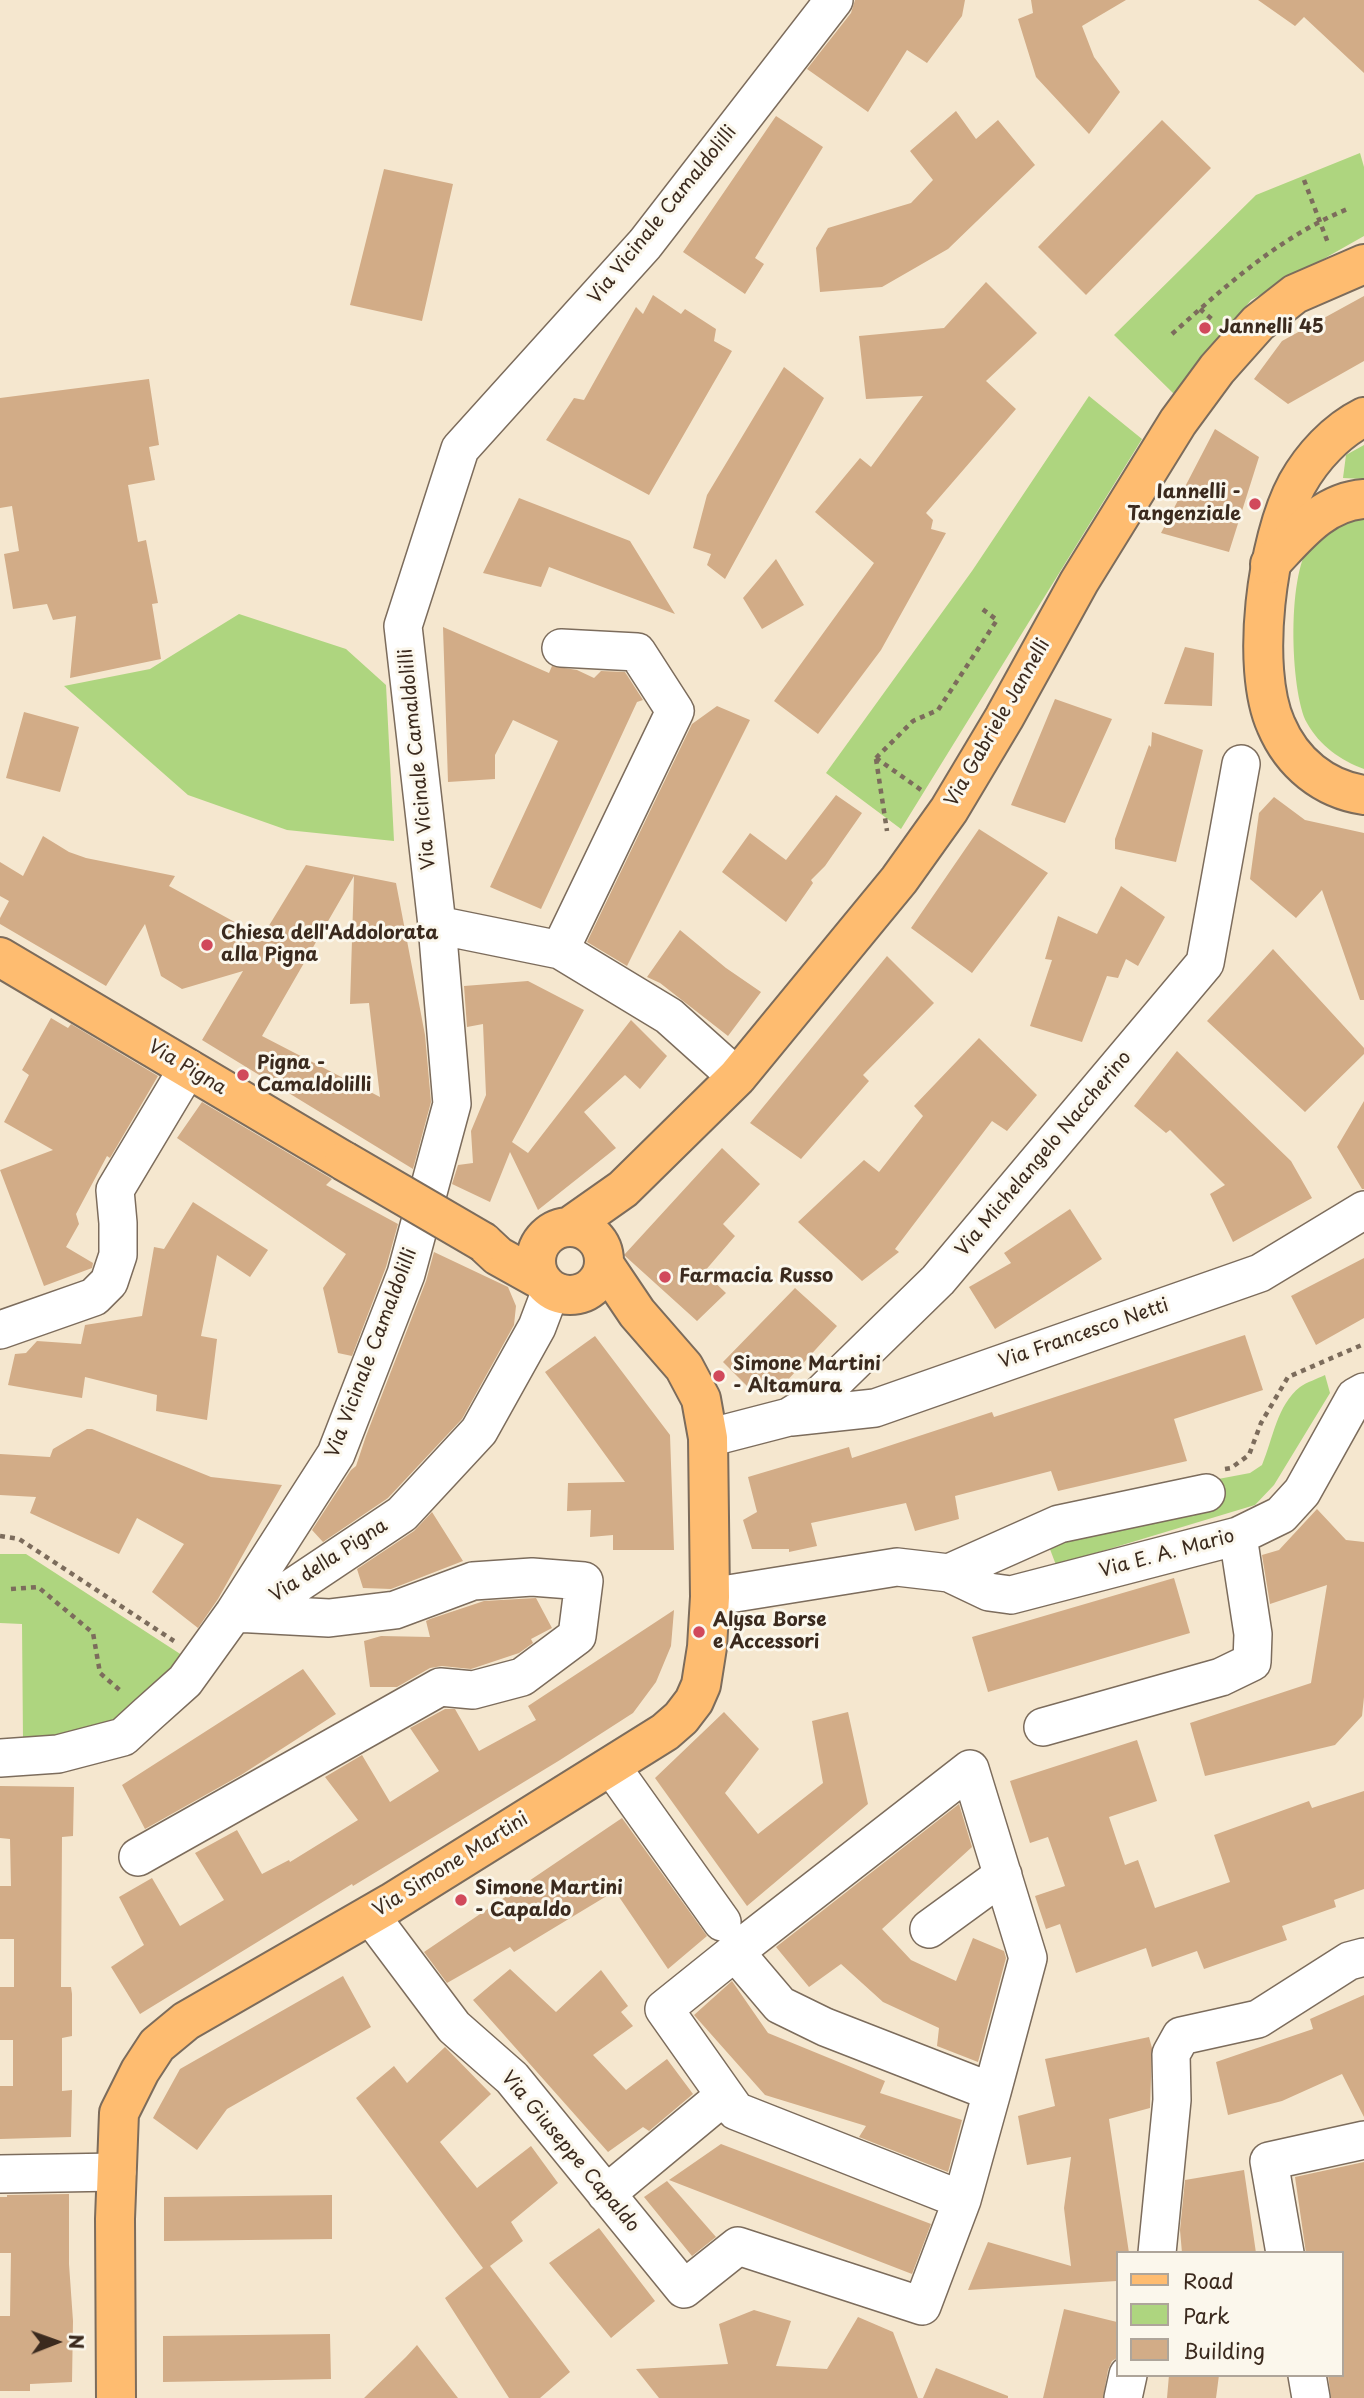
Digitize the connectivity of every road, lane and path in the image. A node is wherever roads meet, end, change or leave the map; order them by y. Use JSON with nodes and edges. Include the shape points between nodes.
{"nodes":[{"id":1,"x":834,"y":0,"type":"edge"},
{"id":2,"x":1304,"y":180,"type":"dead end"},
{"id":3,"x":1350,"y":208,"type":"dead end"},
{"id":4,"x":1320,"y":220,"type":"junction"},
{"id":5,"x":1330,"y":247,"type":"dead end"},
{"id":6,"x":1364,"y":264,"type":"edge"},
{"id":7,"x":1200,"y":309,"type":"junction"},
{"id":8,"x":1221,"y":327,"type":"dead end"},
{"id":9,"x":1172,"y":334,"type":"dead end"},
{"id":10,"x":1364,"y":417,"type":"edge"},
{"id":11,"x":1364,"y":499,"type":"edge"},
{"id":12,"x":1270,"y":565,"type":"junction"},
{"id":13,"x":981,"y":608,"type":"dead end"},
{"id":14,"x":561,"y":648,"type":"dead end"},
{"id":15,"x":876,"y":758,"type":"junction"},
{"id":16,"x":1241,"y":764,"type":"dead end"},
{"id":17,"x":1364,"y":795,"type":"edge"},
{"id":18,"x":949,"y":810,"type":"junction"},
{"id":19,"x":887,"y":831,"type":"dead end"},
{"id":20,"x":437,"y":925,"type":"junction"},
{"id":21,"x":560,"y":950,"type":"junction"},
{"id":22,"x":0,"y":957,"type":"edge"},
{"id":23,"x":188,"y":1068,"type":"junction"},
{"id":24,"x":737,"y":1077,"type":"junction"},
{"id":25,"x":1364,"y":1210,"type":"edge"},
{"id":26,"x":570,"y":1262,"type":"junction"},
{"id":27,"x":0,"y":1330,"type":"edge"},
{"id":28,"x":1364,"y":1344,"type":"edge"},
{"id":29,"x":1364,"y":1392,"type":"edge"},
{"id":30,"x":789,"y":1417,"type":"junction"},
{"id":31,"x":708,"y":1438,"type":"junction"},
{"id":32,"x":1212,"y":1482,"type":"joint"},
{"id":33,"x":0,"y":1536,"type":"edge"},
{"id":34,"x":1238,"y":1536,"type":"junction"},
{"id":35,"x":949,"y":1573,"type":"junction"},
{"id":36,"x":11,"y":1589,"type":"dead end"},
{"id":37,"x":710,"y":1597,"type":"junction"},
{"id":38,"x":234,"y":1613,"type":"junction"},
{"id":39,"x":201,"y":1659,"type":"junction"},
{"id":40,"x":147,"y":1715,"type":"junction"},
{"id":41,"x":1043,"y":1727,"type":"dead end"},
{"id":42,"x":0,"y":1758,"type":"edge"},
{"id":43,"x":611,"y":1766,"type":"junction"},
{"id":44,"x":138,"y":1857,"type":"dead end"},
{"id":45,"x":1003,"y":1875,"type":"junction"},
{"id":46,"x":370,"y":1915,"type":"junction"},
{"id":47,"x":929,"y":1929,"type":"dead end"},
{"id":48,"x":729,"y":1937,"type":"junction"},
{"id":49,"x":1364,"y":1957,"type":"edge"},
{"id":50,"x":992,"y":2092,"type":"junction"},
{"id":51,"x":724,"y":2096,"type":"junction"},
{"id":52,"x":1364,"y":2140,"type":"edge"},
{"id":53,"x":117,"y":2172,"type":"junction"},
{"id":54,"x":0,"y":2174,"type":"edge"},
{"id":55,"x":606,"y":2194,"type":"junction"},
{"id":56,"x":962,"y":2200,"type":"junction"},
{"id":57,"x":1157,"y":2251,"type":"edge"},
{"id":58,"x":1285,"y":2251,"type":"edge"},
{"id":59,"x":1128,"y":2377,"type":"edge"},
{"id":60,"x":1307,"y":2377,"type":"edge"},
{"id":61,"x":116,"y":2398,"type":"edge"},
{"id":62,"x":1123,"y":2398,"type":"edge"},
{"id":63,"x":1311,"y":2398,"type":"edge"}],
"edges":[{"from":1,"to":20,"type":"street","name":"Via Vicinale Camaldolilli","via":[[645,244],[460,449],[403,626]]},
{"from":2,"to":4,"type":"path"},
{"from":3,"to":4,"type":"path"},
{"from":4,"to":5,"type":"path"},
{"from":4,"to":7,"type":"path","via":[[1229,282]]},
{"from":6,"to":18,"type":"main road","name":"Via Gabriele Jannelli","via":[[1295,294],[1258,323],[1217,369],[1178,422],[1079,582]]},
{"from":7,"to":8,"type":"path"},
{"from":7,"to":9,"type":"path"},
{"from":10,"to":12,"type":"main road","via":[[1315,456],[1297,484]]},
{"from":11,"to":12,"type":"main road","via":[[1327,509]]},
{"from":12,"to":17,"type":"main road","via":[[1265,661],[1275,724],[1292,754],[1313,775],[1344,792]]},
{"from":13,"to":15,"type":"path","via":[[997,620],[938,710],[913,721]]},
{"from":14,"to":21,"type":"street","via":[[637,652],[675,711]]},
{"from":15,"to":18,"type":"path"},
{"from":15,"to":19,"type":"path"},
{"from":16,"to":30,"type":"street","name":"Via Michelangelo Naccherino","via":[[1205,963],[937,1280],[813,1402]]},
{"from":18,"to":24,"type":"main road","name":"Via Gabriele Jannelli","via":[[899,880]]},
{"from":20,"to":21,"type":"street"},
{"from":20,"to":38,"type":"street","name":"Via Vicinale Camaldolilli","via":[[452,1104],[406,1274],[336,1454]]},
{"from":21,"to":24,"type":"street","via":[[669,1016]]},
{"from":22,"to":23,"type":"main road","name":"Via Pigna"},
{"from":23,"to":26,"type":"main road","name":"Via Pigna","bridge":true,"via":[[483,1242]]},
{"from":23,"to":27,"type":"street","via":[[116,1190],[118,1255],[109,1282],[94,1297]]},
{"from":24,"to":26,"type":"main road","name":"Via Gabriele Jannelli","via":[[623,1189]]},
{"from":25,"to":30,"type":"street","name":"Via Francesco Netti","via":[[1260,1273],[875,1408]]},
{"from":26,"to":31,"type":"main road","name":"Via Simone Martini","via":[[637,1313],[684,1367],[701,1399]]},
{"from":26,"to":38,"type":"street","name":"Via della Pigna","via":[[479,1431],[402,1514],[272,1601]]},
{"from":28,"to":32,"type":"path","via":[[1288,1377],[1261,1423],[1249,1455]]},
{"from":29,"to":34,"type":"street","name":"Via E. A. Mario","via":[[1355,1397],[1302,1492],[1281,1515]]},
{"from":30,"to":31,"type":"street","name":"Via Michelangelo Naccherino"},
{"from":31,"to":37,"type":"main road","name":"Via Simone Martini"},
{"from":32,"to":35,"type":"street","via":[[1059,1524]]},
{"from":33,"to":39,"type":"path","via":[[19,1539]]},
{"from":34,"to":35,"type":"street","name":"Via E. A. Mario","via":[[1011,1595],[989,1592]]},
{"from":34,"to":41,"type":"street","via":[[1253,1634],[1252,1662],[1221,1676]]},
{"from":35,"to":37,"type":"street","name":"Via E. A. Mario","via":[[913,1567],[875,1569]]},
{"from":36,"to":40,"type":"path","via":[[38,1587],[93,1633],[100,1673]]},
{"from":37,"to":43,"type":"main road","name":"Via Simone Martini","via":[[707,1647],[694,1701],[665,1732]]},
{"from":38,"to":39,"type":"street"},
{"from":38,"to":44,"type":"street","via":[[329,1618],[395,1610],[473,1581],[533,1577],[584,1581],[577,1636],[522,1677],[472,1690],[440,1687]]},
{"from":39,"to":40,"type":"street"},
{"from":40,"to":42,"type":"street","via":[[123,1737],[58,1754]]},
{"from":43,"to":46,"type":"main road","name":"Via Simone Martini"},
{"from":43,"to":48,"type":"street"},
{"from":45,"to":47,"type":"street"},
{"from":45,"to":48,"type":"street","via":[[970,1769]]},
{"from":45,"to":50,"type":"street","via":[[1028,1958]]},
{"from":46,"to":53,"type":"main road","name":"Via Simone Martini","via":[[186,2021],[158,2045],[139,2071],[120,2113]]},
{"from":46,"to":55,"type":"street","name":"Via Giuseppe Capaldo","via":[[454,2027],[512,2078]]},
{"from":48,"to":50,"type":"street","via":[[780,2005]]},
{"from":48,"to":51,"type":"street","via":[[664,2009]]},
{"from":49,"to":57,"type":"street","via":[[1349,1961],[1258,2019],[1181,2036],[1171,2054],[1172,2100]]},
{"from":50,"to":56,"type":"street"},
{"from":51,"to":55,"type":"street"},
{"from":51,"to":56,"type":"street","via":[[736,2112]]},
{"from":52,"to":58,"type":"street","via":[[1269,2161]]},
{"from":53,"to":54,"type":"street"},
{"from":53,"to":61,"type":"main road","name":"Via Simone Martini"},
{"from":55,"to":56,"type":"street","name":"Via Giuseppe Capaldo","via":[[684,2290],[738,2246],[922,2305]]},
{"from":59,"to":62,"type":"street"},
{"from":60,"to":63,"type":"street"}]}
